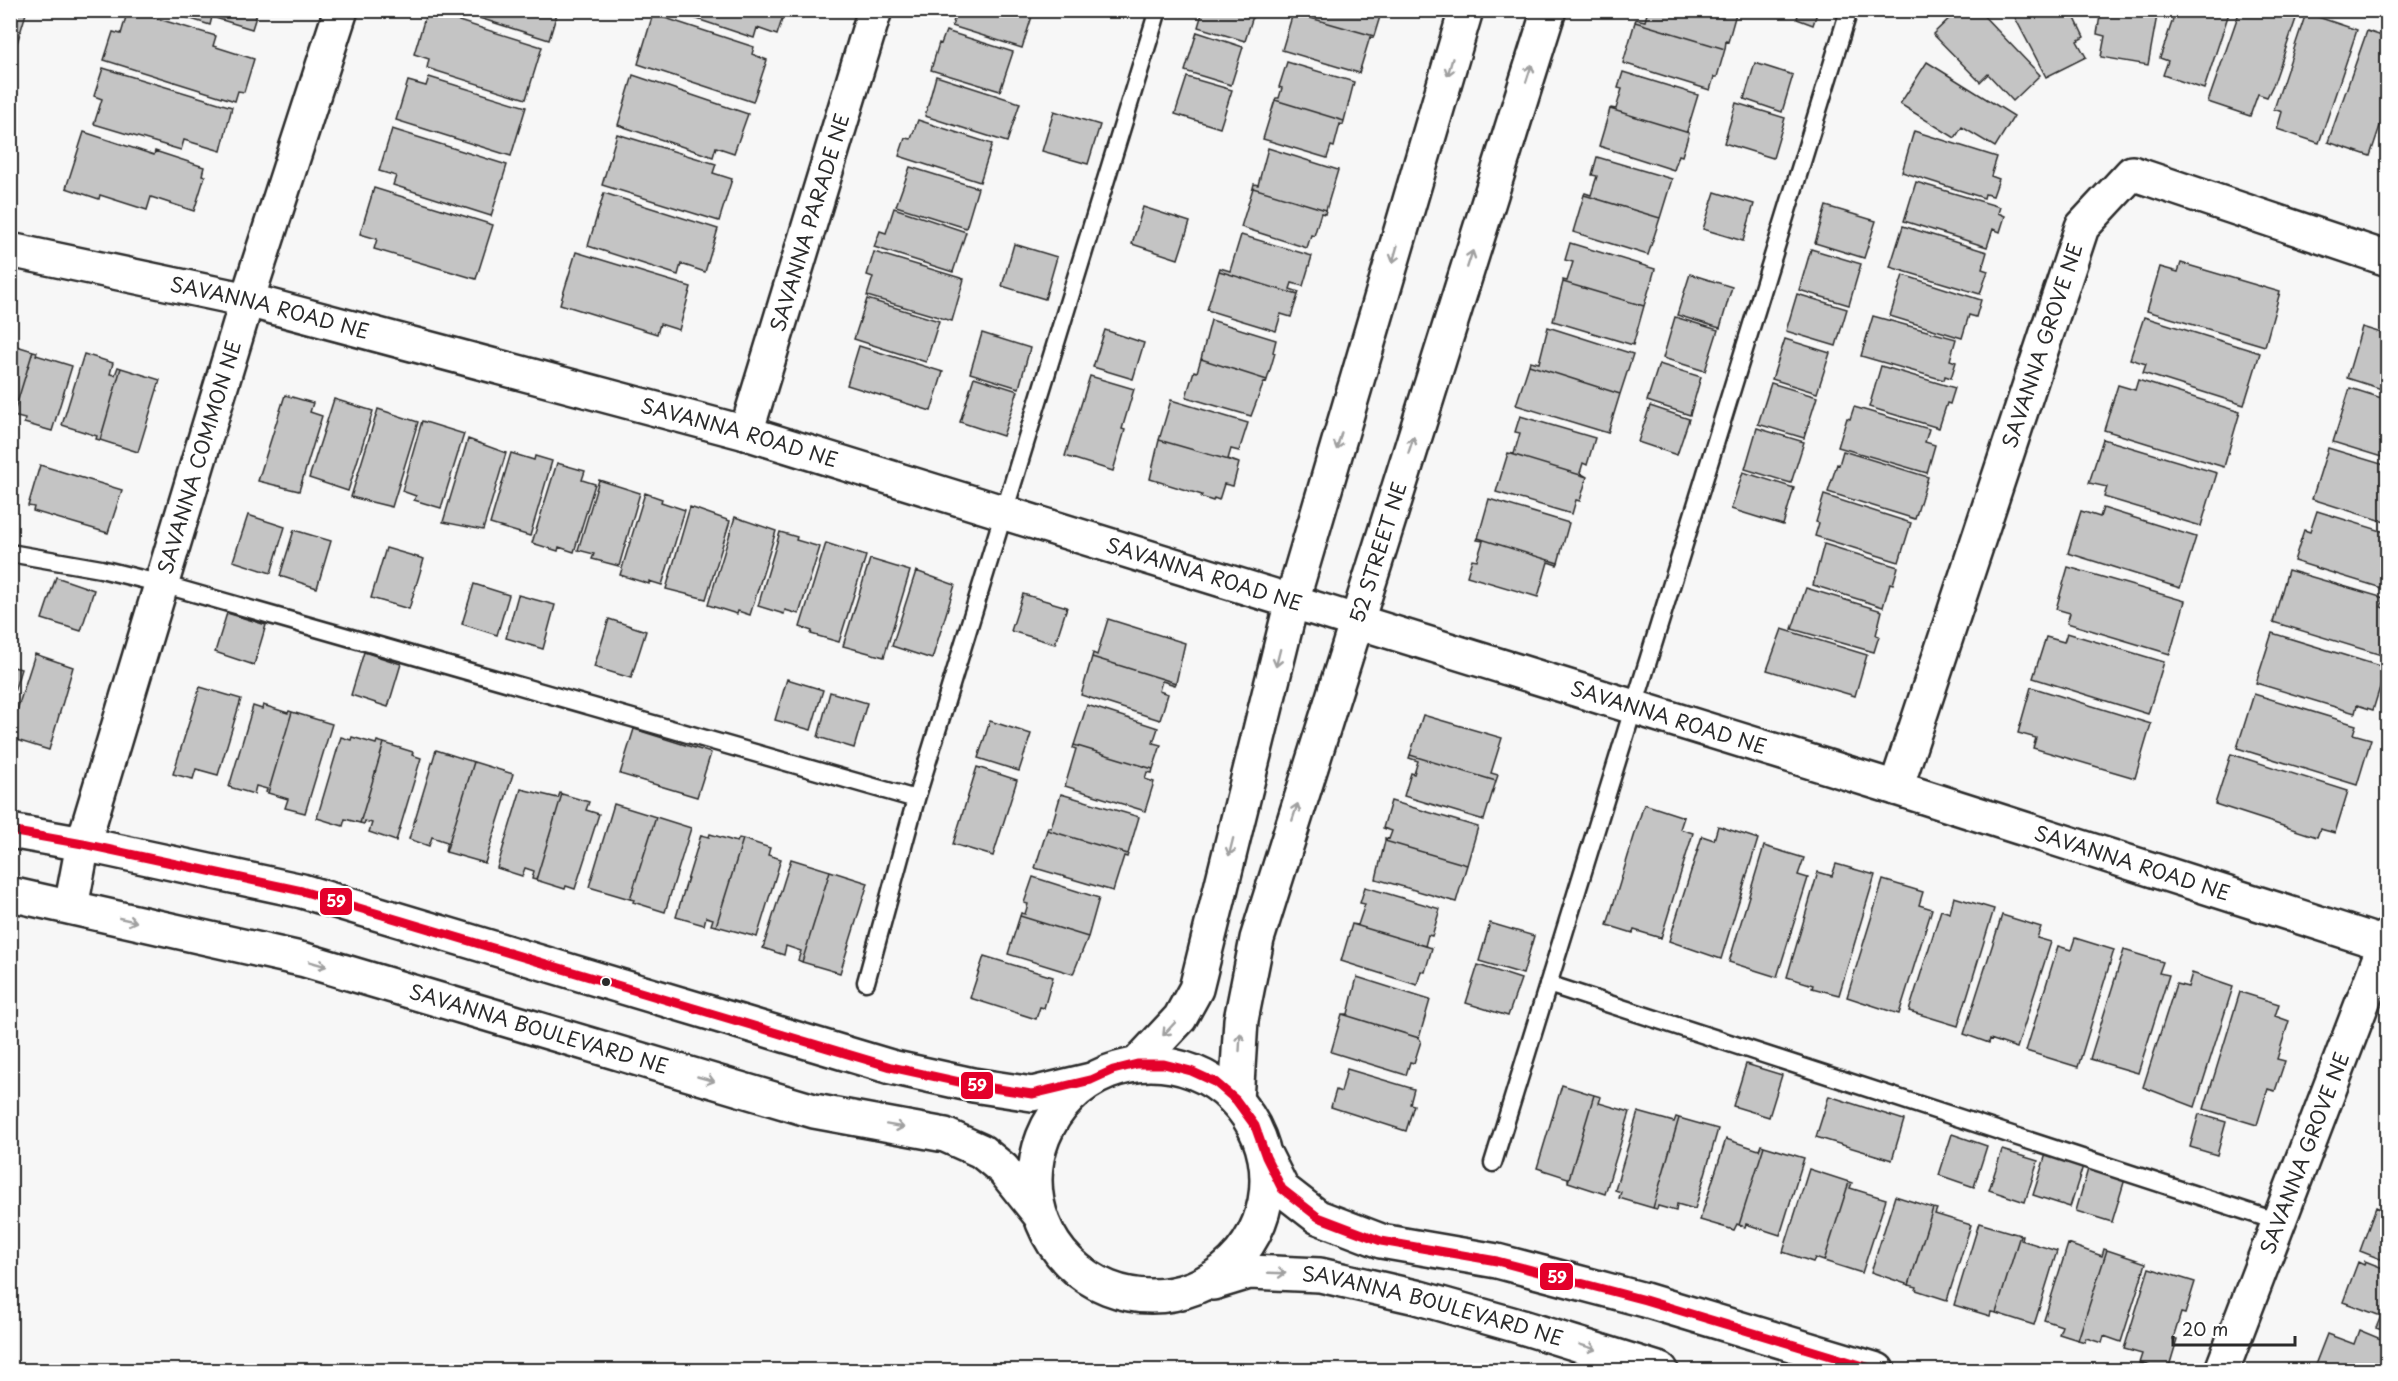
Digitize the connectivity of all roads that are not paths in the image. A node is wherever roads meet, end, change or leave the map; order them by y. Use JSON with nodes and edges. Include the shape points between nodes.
{"nodes":[{"id":1,"x":341,"y":10,"type":"edge"},
{"id":2,"x":875,"y":10,"type":"edge"},
{"id":3,"x":1158,"y":10,"type":"edge"},
{"id":4,"x":1466,"y":10,"type":"edge"},
{"id":5,"x":1549,"y":10,"type":"edge"},
{"id":6,"x":1849,"y":10,"type":"edge"},
{"id":7,"x":10,"y":250,"type":"edge"},
{"id":8,"x":2388,"y":259,"type":"edge"},
{"id":9,"x":247,"y":300,"type":"junction"},
{"id":10,"x":746,"y":433,"type":"junction"},
{"id":11,"x":1004,"y":512,"type":"junction"},
{"id":12,"x":10,"y":553,"type":"edge"},
{"id":13,"x":162,"y":584,"type":"junction"},
{"id":14,"x":1292,"y":601,"type":"junction"},
{"id":15,"x":1356,"y":621,"type":"junction"},
{"id":16,"x":1633,"y":707,"type":"junction"},
{"id":17,"x":1896,"y":788,"type":"junction"},
{"id":18,"x":916,"y":799,"type":"junction"},
{"id":19,"x":10,"y":831,"type":"edge"},
{"id":20,"x":83,"y":844,"type":"junction"},
{"id":21,"x":10,"y":894,"type":"edge"},
{"id":22,"x":71,"y":907,"type":"junction"},
{"id":23,"x":2386,"y":940,"type":"edge"},
{"id":24,"x":866,"y":982,"type":"dead end"},
{"id":25,"x":1548,"y":984,"type":"junction"},
{"id":26,"x":1137,"y":1064,"type":"junction"},
{"id":27,"x":1091,"y":1080,"type":"junction"},
{"id":28,"x":1236,"y":1100,"type":"junction"},
{"id":29,"x":1266,"y":1157,"type":"junction"},
{"id":30,"x":1492,"y":1163,"type":"dead end"},
{"id":31,"x":1039,"y":1214,"type":"junction"},
{"id":32,"x":2279,"y":1222,"type":"junction"},
{"id":33,"x":1199,"y":1287,"type":"junction"},
{"id":34,"x":1661,"y":1371,"type":"edge"},
{"id":35,"x":1877,"y":1371,"type":"edge"},
{"id":36,"x":2222,"y":1371,"type":"edge"}],
"edges":[{"from":1,"to":9,"type":"street","name":"SAVANNA COMMON NE"},
{"from":2,"to":10,"type":"street","name":"SAVANNA PARADE NE"},
{"from":3,"to":11,"type":"lane"},
{"from":4,"to":14,"type":"street","one_way":true},
{"from":15,"to":5,"type":"street","name":"52 STREET NE","one_way":true},
{"from":6,"to":16,"type":"lane"},
{"from":7,"to":9,"type":"street","name":"SAVANNA ROAD NE"},
{"from":8,"to":17,"type":"street","name":"SAVANNA GROVE NE","via":[[2132,173],[2082,227]]},
{"from":9,"to":10,"type":"street","name":"SAVANNA ROAD NE"},
{"from":9,"to":13,"type":"street","name":"SAVANNA COMMON NE"},
{"from":10,"to":11,"type":"street","name":"SAVANNA ROAD NE"},
{"from":11,"to":14,"type":"street","name":"SAVANNA ROAD NE"},
{"from":11,"to":18,"type":"lane"},
{"from":12,"to":13,"type":"lane"},
{"from":13,"to":18,"type":"lane"},
{"from":13,"to":20,"type":"street","name":"SAVANNA COMMON NE"},
{"from":14,"to":15,"type":"street","name":"SAVANNA ROAD NE"},
{"from":14,"to":26,"type":"street","one_way":true,"via":[[1196,988],[1180,1018]]},
{"from":15,"to":16,"type":"street","name":"SAVANNA ROAD NE"},
{"from":28,"to":15,"type":"street","name":"52 STREET NE","one_way":true,"via":[[1241,1020],[1257,939]]},
{"from":16,"to":17,"type":"street","name":"SAVANNA ROAD NE"},
{"from":16,"to":25,"type":"lane"},
{"from":17,"to":23,"type":"street","name":"SAVANNA ROAD NE"},
{"from":18,"to":24,"type":"lane"},
{"from":19,"to":20,"type":"street"},
{"from":20,"to":22,"type":"street","name":"SAVANNA COMMON NE"},
{"from":20,"to":27,"type":"street","via":[[302,891],[891,1067],[1032,1094]]},
{"from":21,"to":22,"type":"street","name":"SAVANNA BOULEVARD NE"},
{"from":22,"to":31,"type":"street","name":"SAVANNA BOULEVARD NE","one_way":true,"via":[[305,960],[814,1111],[945,1135],[981,1151],[1003,1169]]},
{"from":23,"to":32,"type":"street","name":"SAVANNA GROVE NE"},
{"from":25,"to":30,"type":"lane"},
{"from":25,"to":32,"type":"lane"},
{"from":26,"to":27,"type":"street"},
{"from":26,"to":28,"type":"street","via":[[1164,1064],[1191,1071],[1215,1082]]},
{"from":27,"to":31,"type":"street","via":[[1067,1099],[1048,1124],[1037,1153],[1034,1184]]},
{"from":28,"to":29,"type":"street","via":[[1255,1126]]},
{"from":29,"to":33,"type":"street","via":[[1268,1188],[1262,1219],[1240,1255],[1226,1270]]},
{"from":29,"to":35,"type":"street","via":[[1282,1189],[1318,1217],[1381,1241],[1497,1262],[1623,1294]]},
{"from":31,"to":33,"type":"street","name":"SAVANNA BOULEVARD NE","via":[[1057,1250],[1085,1277],[1122,1293],[1161,1297]]},
{"from":32,"to":36,"type":"street","name":"SAVANNA GROVE NE"},
{"from":33,"to":34,"type":"street","name":"SAVANNA BOULEVARD NE","one_way":true,"via":[[1249,1272],[1320,1275],[1416,1297]]}]}
